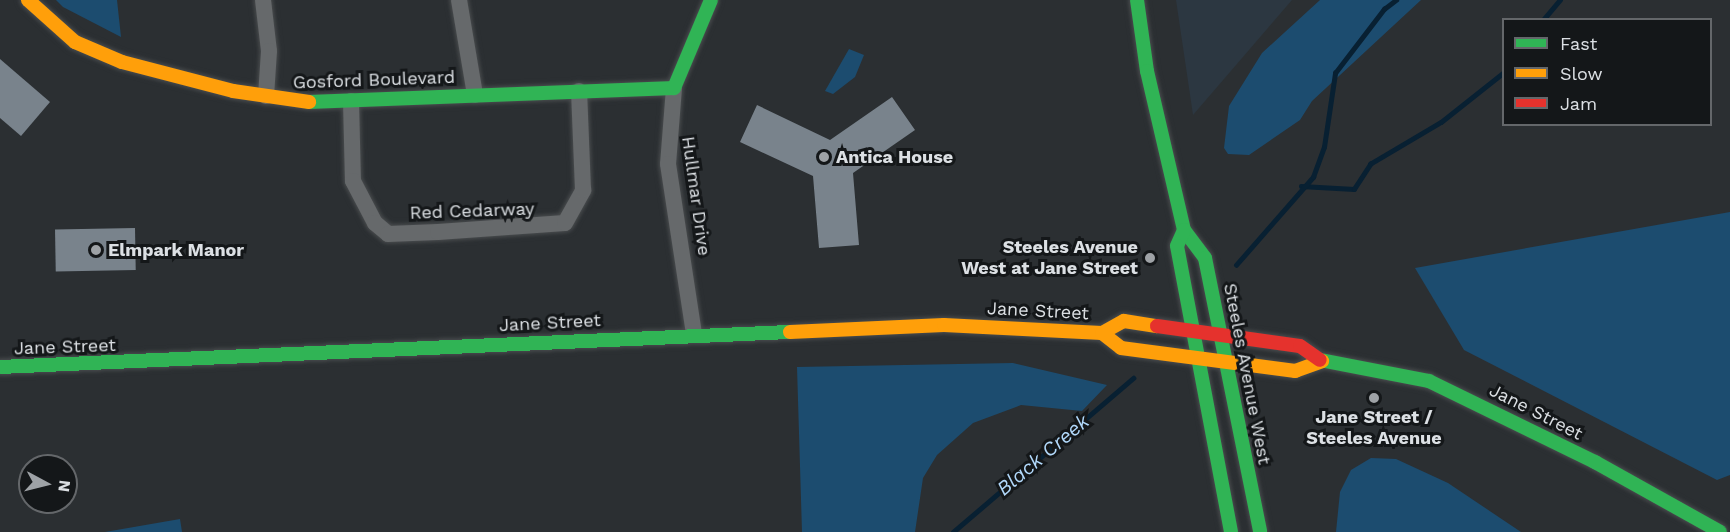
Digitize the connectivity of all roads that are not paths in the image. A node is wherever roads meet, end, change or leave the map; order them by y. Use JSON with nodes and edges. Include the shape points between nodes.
{"nodes":[{"id":1,"x":28,"y":0,"type":"edge"},
{"id":2,"x":263,"y":0,"type":"edge"},
{"id":3,"x":459,"y":0,"type":"edge"},
{"id":4,"x":711,"y":0,"type":"edge"},
{"id":5,"x":1137,"y":0,"type":"edge"},
{"id":6,"x":674,"y":88,"type":"junction"},
{"id":7,"x":579,"y":91,"type":"junction"},
{"id":8,"x":475,"y":95,"type":"junction"},
{"id":9,"x":266,"y":96,"type":"junction"},
{"id":10,"x":351,"y":101,"type":"junction"},
{"id":11,"x":1184,"y":230,"type":"junction"},
{"id":12,"x":1193,"y":331,"type":"junction"},
{"id":13,"x":1102,"y":333,"type":"junction"},
{"id":14,"x":694,"y":334,"type":"junction"},
{"id":15,"x":1221,"y":335,"type":"junction"},
{"id":16,"x":1198,"y":358,"type":"junction"},
{"id":17,"x":1322,"y":361,"type":"junction"},
{"id":18,"x":1227,"y":362,"type":"junction"},
{"id":19,"x":0,"y":367,"type":"edge"},
{"id":20,"x":1231,"y":532,"type":"edge"},
{"id":21,"x":1260,"y":532,"type":"edge"},
{"id":22,"x":1720,"y":532,"type":"edge"}],
"edges":[{"from":1,"to":9,"type":"main road","name":"Gosford Boulevard","via":[[75,42],[118,60]]},
{"from":2,"to":9,"type":"street","via":[[269,51]]},
{"from":3,"to":8,"type":"street"},
{"from":4,"to":6,"type":"main road","name":"Hullmar Drive"},
{"from":5,"to":11,"type":"main road","name":"Steeles Avenue West","via":[[1147,71]]},
{"from":6,"to":7,"type":"main road","name":"Gosford Boulevard"},
{"from":6,"to":14,"type":"street","name":"Hullmar Drive","via":[[669,105],[668,164]]},
{"from":7,"to":8,"type":"main road","name":"Gosford Boulevard"},
{"from":7,"to":10,"type":"street","name":"Red Cedarway","via":[[584,190],[565,223],[438,232],[388,234],[375,223],[353,181]]},
{"from":8,"to":10,"type":"main road","name":"Gosford Boulevard"},
{"from":9,"to":10,"type":"main road","name":"Gosford Boulevard","via":[[302,102]]},
{"from":11,"to":12,"type":"main road","name":"Steeles Avenue West","via":[[1178,246]]},
{"from":11,"to":15,"type":"main road","name":"Steeles Avenue West","via":[[1201,247],[1205,258]]},
{"from":12,"to":13,"type":"main road","name":"Jane Street","via":[[1124,321]]},
{"from":12,"to":15,"type":"main road","name":"Jane Street"},
{"from":12,"to":16,"type":"main road","name":"Steeles Avenue West"},
{"from":13,"to":14,"type":"main road","name":"Jane Street","via":[[944,325]]},
{"from":13,"to":16,"type":"main road","name":"Jane Street","via":[[1121,348]]},
{"from":14,"to":19,"type":"main road","name":"Jane Street"},
{"from":15,"to":17,"type":"main road","name":"Jane Street","via":[[1300,346]]},
{"from":15,"to":18,"type":"main road","name":"Steeles Avenue West"},
{"from":16,"to":18,"type":"main road","name":"Jane Street"},
{"from":16,"to":20,"type":"main road","name":"Steeles Avenue West"},
{"from":17,"to":18,"type":"main road","name":"Jane Street","via":[[1295,371]]},
{"from":17,"to":22,"type":"main road","name":"Jane Street","via":[[1429,381],[1585,457]]},
{"from":18,"to":21,"type":"main road","name":"Steeles Avenue West"}]}
